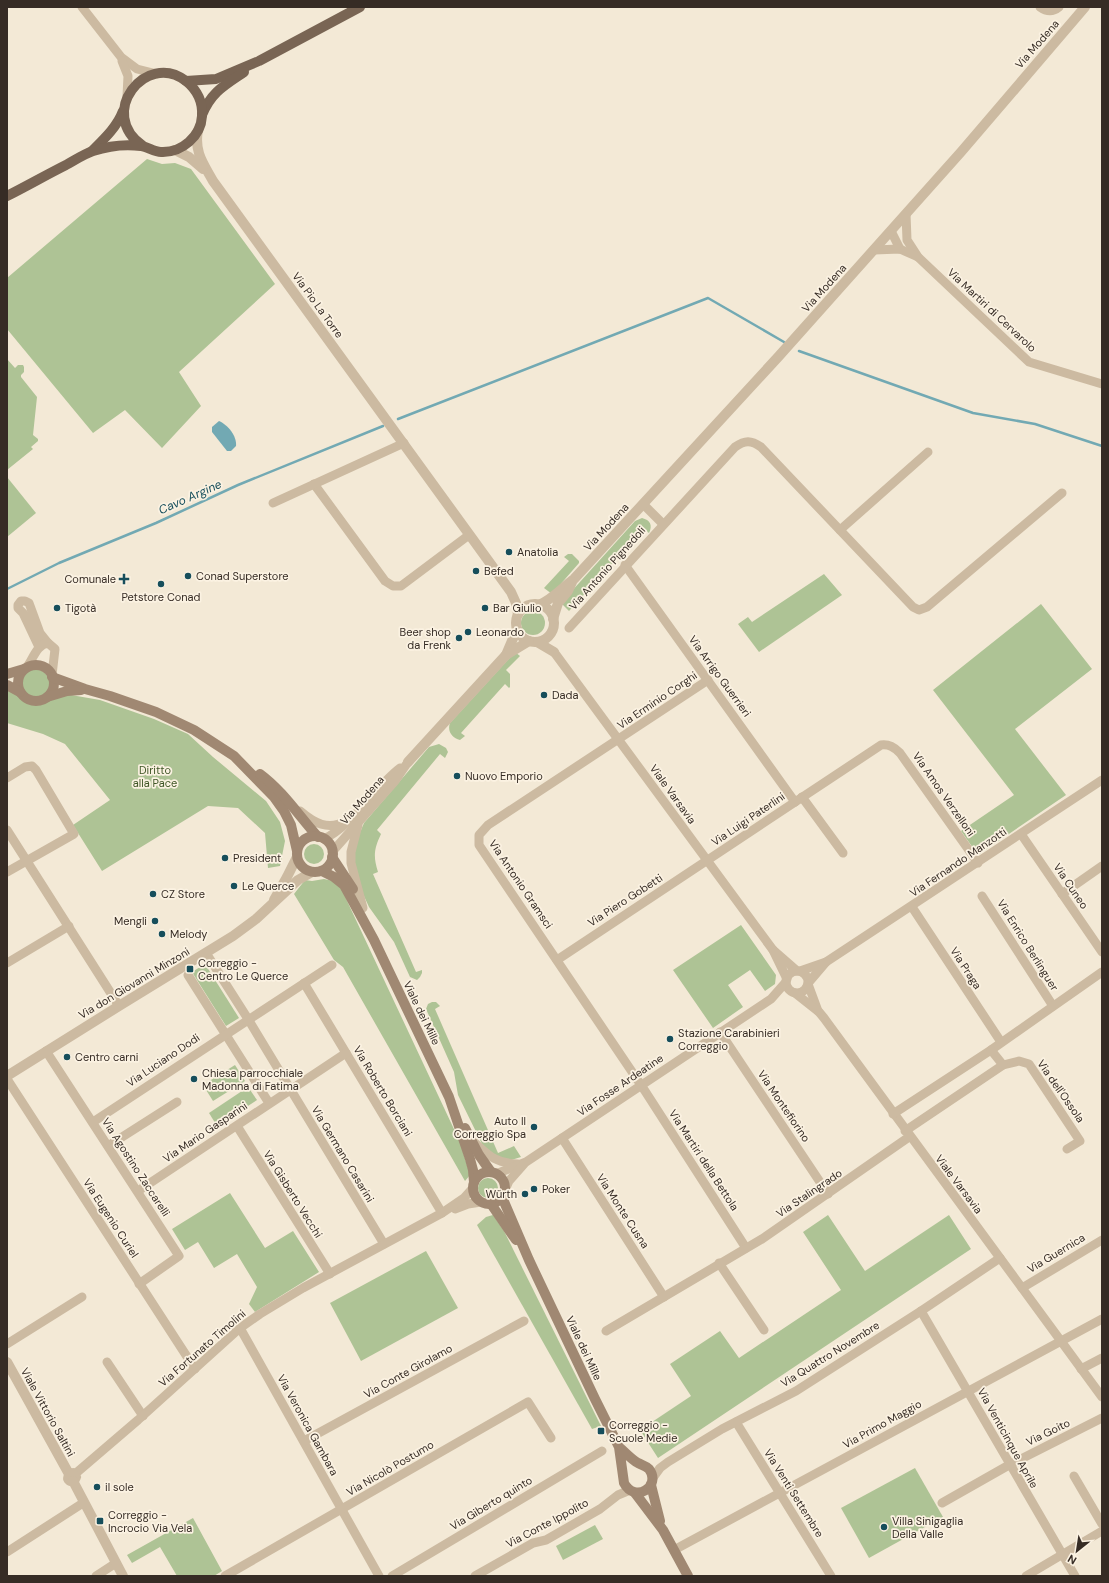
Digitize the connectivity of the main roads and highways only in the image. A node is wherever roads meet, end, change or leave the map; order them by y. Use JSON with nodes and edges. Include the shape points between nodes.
{"nodes":[{"id":1,"x":360,"y":7,"type":"edge"},
{"id":2,"x":259,"y":61,"type":"junction"},
{"id":3,"x":186,"y":81,"type":"junction"},
{"id":4,"x":124,"y":111,"type":"junction"},
{"id":5,"x":202,"y":115,"type":"junction"},
{"id":6,"x":143,"y":146,"type":"junction"},
{"id":7,"x":92,"y":151,"type":"junction"},
{"id":8,"x":7,"y":196,"type":"edge"},
{"id":9,"x":26,"y":668,"type":"junction"},
{"id":10,"x":7,"y":674,"type":"edge"},
{"id":11,"x":52,"y":676,"type":"junction"},
{"id":12,"x":7,"y":685,"type":"edge"},
{"id":13,"x":85,"y":690,"type":"junction"},
{"id":14,"x":20,"y":692,"type":"junction"},
{"id":15,"x":47,"y":697,"type":"junction"},
{"id":16,"x":244,"y":764,"type":"junction"},
{"id":17,"x":321,"y":838,"type":"junction"},
{"id":18,"x":297,"y":854,"type":"junction"},
{"id":19,"x":332,"y":855,"type":"junction"},
{"id":20,"x":317,"y":871,"type":"junction"},
{"id":21,"x":374,"y":940,"type":"junction"},
{"id":22,"x":449,"y":1096,"type":"junction"},
{"id":23,"x":494,"y":1173,"type":"junction"},
{"id":24,"x":473,"y":1185,"type":"junction"},
{"id":25,"x":504,"y":1194,"type":"junction"},
{"id":26,"x":486,"y":1203,"type":"junction"},
{"id":27,"x":529,"y":1260,"type":"junction"},
{"id":28,"x":619,"y":1447,"type":"junction"},
{"id":29,"x":643,"y":1466,"type":"junction"},
{"id":30,"x":624,"y":1474,"type":"junction"},
{"id":31,"x":652,"y":1482,"type":"junction"},
{"id":32,"x":633,"y":1492,"type":"junction"},
{"id":33,"x":663,"y":1530,"type":"junction"},
{"id":34,"x":688,"y":1576,"type":"edge"}],
"edges":[{"from":1,"to":2,"type":"main road"},
{"from":2,"to":3,"type":"main road","via":[[216,79]]},
{"from":2,"to":5,"type":"main road","via":[[220,88]]},
{"from":3,"to":4,"type":"main road","via":[[174,75],[148,76],[132,88],[127,96]]},
{"from":3,"to":5,"type":"main road","via":[[198,96]]},
{"from":4,"to":6,"type":"main road","via":[[128,132]]},
{"from":4,"to":7,"type":"main road","via":[[107,137]]},
{"from":5,"to":6,"type":"main road","via":[[198,130],[188,143],[175,150],[162,152],[149,150]]},
{"from":6,"to":7,"type":"main road","via":[[111,147]]},
{"from":7,"to":8,"type":"main road"},
{"from":9,"to":10,"type":"main road"},
{"from":9,"to":11,"type":"main road","via":[[42,666]]},
{"from":9,"to":14,"type":"main road","via":[[18,679]]},
{"from":11,"to":13,"type":"main road"},
{"from":11,"to":15,"type":"main road","via":[[52,689]]},
{"from":12,"to":14,"type":"main road"},
{"from":13,"to":15,"type":"main road","via":[[67,691]]},
{"from":13,"to":16,"type":"main road","via":[[169,717]]},
{"from":14,"to":15,"type":"main road","via":[[31,700]]},
{"from":16,"to":17,"type":"main road","name":"Viale dei Mille","via":[[261,775],[282,795]]},
{"from":16,"to":18,"type":"main road","via":[[284,811],[291,825]]},
{"from":17,"to":18,"type":"main road","via":[[307,838],[302,841]]},
{"from":17,"to":19,"type":"main road","name":"Viale dei Mille","via":[[331,847]]},
{"from":18,"to":20,"type":"main road","name":"Viale dei Mille","via":[[302,867]]},
{"from":19,"to":20,"type":"main road","via":[[327,867]]},
{"from":19,"to":21,"type":"main road","name":"Viale dei Mille","via":[[364,908]]},
{"from":20,"to":21,"type":"main road","name":"Viale dei Mille","via":[[334,877],[344,885]]},
{"from":21,"to":22,"type":"main road","name":"Viale dei Mille"},
{"from":22,"to":23,"type":"main road","name":"Viale dei Mille","via":[[486,1166]]},
{"from":22,"to":24,"type":"main road","name":"Viale dei Mille","via":[[470,1158]]},
{"from":23,"to":24,"type":"main road","via":[[481,1174]]},
{"from":23,"to":25,"type":"main road","name":"Viale dei Mille","via":[[503,1180]]},
{"from":24,"to":26,"type":"main road","name":"Viale dei Mille","via":[[475,1196]]},
{"from":25,"to":26,"type":"main road","via":[[495,1203]]},
{"from":25,"to":27,"type":"main road","name":"Viale dei Mille"},
{"from":26,"to":27,"type":"main road","name":"Viale dei Mille"},
{"from":27,"to":28,"type":"main road","name":"Viale dei Mille"},
{"from":28,"to":29,"type":"main road","name":"Viale dei Mille"},
{"from":28,"to":30,"type":"main road","name":"Viale dei Mille"},
{"from":29,"to":30,"type":"main road","via":[[630,1466]]},
{"from":29,"to":31,"type":"main road","name":"Viale dei Mille","via":[[650,1471]]},
{"from":30,"to":32,"type":"main road","name":"Viale dei Mille","via":[[624,1483]]},
{"from":31,"to":32,"type":"main road","via":[[644,1491]]},
{"from":31,"to":33,"type":"main road","name":"Viale dei Mille"},
{"from":32,"to":33,"type":"main road","name":"Viale dei Mille"},
{"from":33,"to":34,"type":"main road","name":"Viale dei Mille"}]}
